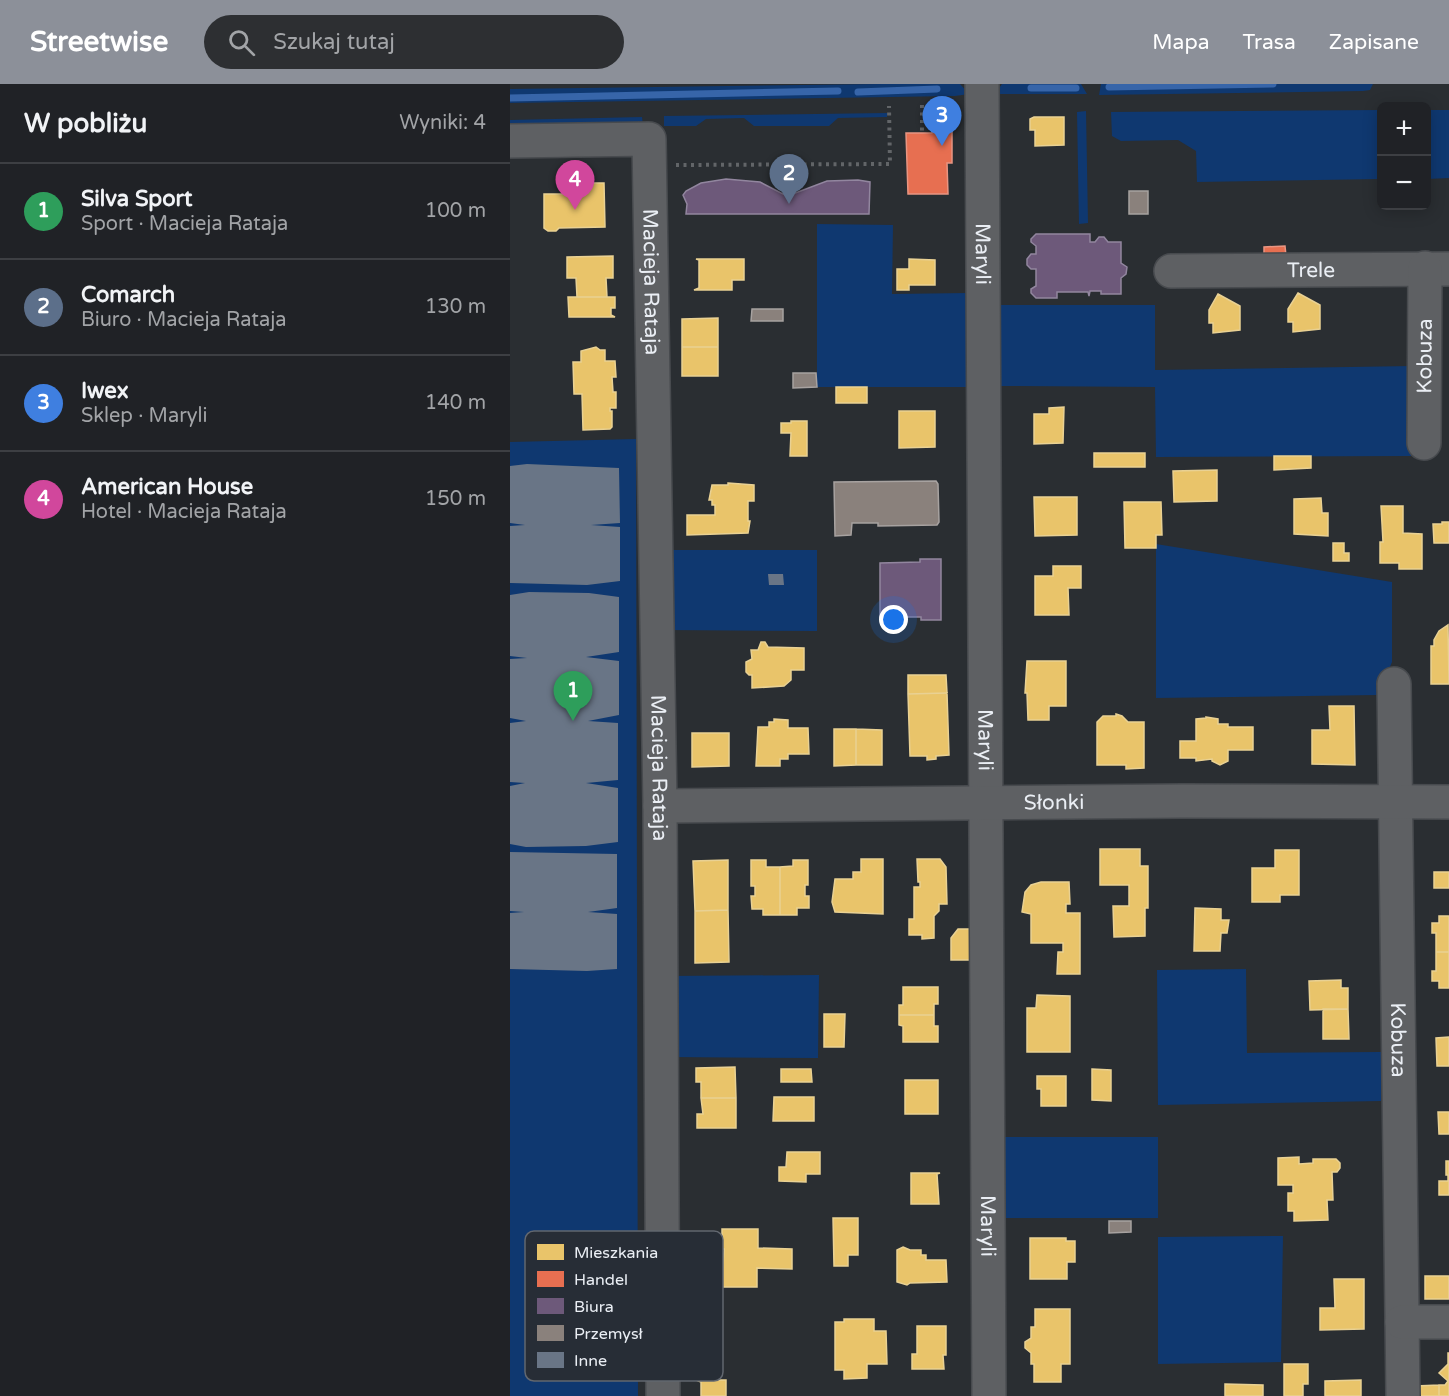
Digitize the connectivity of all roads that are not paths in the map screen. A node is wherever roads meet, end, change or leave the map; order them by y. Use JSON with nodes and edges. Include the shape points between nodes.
{"nodes":[{"id":1,"x":982,"y":84,"type":"edge"},
{"id":2,"x":510,"y":141,"type":"edge"},
{"id":3,"x":1437,"y":268,"type":"edge"},
{"id":4,"x":1172,"y":271,"type":"dead end"},
{"id":5,"x":1424,"y":442,"type":"dead end"},
{"id":6,"x":1394,"y":684,"type":"dead end"},
{"id":7,"x":1395,"y":802,"type":"junction"},
{"id":8,"x":1449,"y":802,"type":"edge"},
{"id":9,"x":985,"y":804,"type":"junction"},
{"id":10,"x":660,"y":806,"type":"junction"},
{"id":11,"x":662,"y":1231,"type":"edge"},
{"id":12,"x":1402,"y":1322,"type":"junction"},
{"id":13,"x":1449,"y":1322,"type":"edge"},
{"id":14,"x":663,"y":1381,"type":"edge"},
{"id":15,"x":663,"y":1396,"type":"edge"},
{"id":16,"x":989,"y":1396,"type":"edge"},
{"id":17,"x":1403,"y":1396,"type":"edge"}],
"edges":[{"from":1,"to":9,"type":"street","name":"Maryli"},
{"from":2,"to":10,"type":"street","name":"Macieja Rataja","via":[[649,152]]},
{"from":3,"to":4,"type":"street","name":"Trele"},
{"from":3,"to":5,"type":"street","name":"Kobuza"},
{"from":6,"to":7,"type":"street","name":"Kobuza"},
{"from":7,"to":8,"type":"street","name":"Słonki"},
{"from":7,"to":9,"type":"street","name":"Słonki"},
{"from":7,"to":12,"type":"street","name":"Kobuza"},
{"from":9,"to":10,"type":"street","name":"Słonki"},
{"from":9,"to":16,"type":"street","name":"Maryli"},
{"from":10,"to":11,"type":"street","name":"Macieja Rataja"},
{"from":12,"to":13,"type":"street"},
{"from":12,"to":17,"type":"street","name":"Kobuza"},
{"from":14,"to":15,"type":"street","name":"Macieja Rataja"}]}
